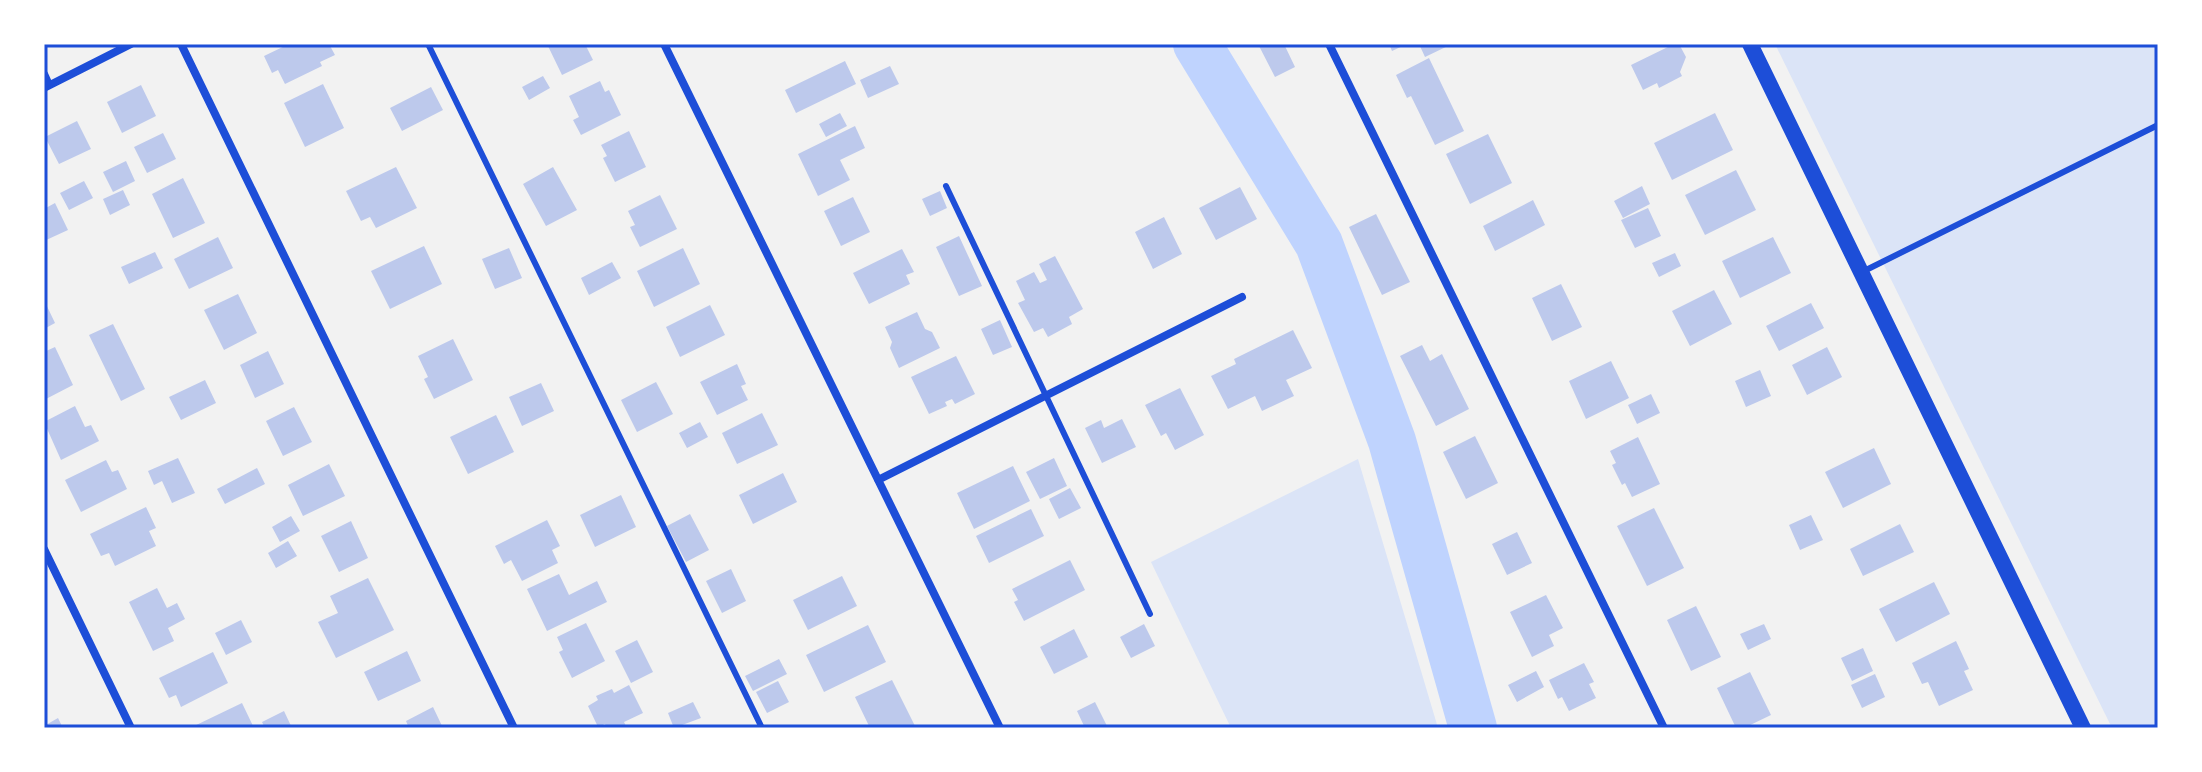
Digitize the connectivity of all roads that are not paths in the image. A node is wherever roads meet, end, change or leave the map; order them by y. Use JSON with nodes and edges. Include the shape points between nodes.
{"nodes":[{"id":1,"x":131,"y":44,"type":"edge"},
{"id":2,"x":181,"y":44,"type":"edge"},
{"id":3,"x":428,"y":44,"type":"edge"},
{"id":4,"x":664,"y":44,"type":"edge"},
{"id":5,"x":1329,"y":44,"type":"edge"},
{"id":6,"x":1750,"y":44,"type":"edge"},
{"id":7,"x":44,"y":74,"type":"edge"},
{"id":8,"x":47,"y":86,"type":"edge"},
{"id":9,"x":2158,"y":125,"type":"edge"},
{"id":10,"x":946,"y":186,"type":"dead end"},
{"id":11,"x":1861,"y":272,"type":"junction"},
{"id":12,"x":1242,"y":297,"type":"dead end"},
{"id":13,"x":1045,"y":396,"type":"junction"},
{"id":14,"x":878,"y":480,"type":"junction"},
{"id":15,"x":44,"y":549,"type":"edge"},
{"id":16,"x":1150,"y":614,"type":"dead end"},
{"id":17,"x":131,"y":728,"type":"edge"},
{"id":18,"x":514,"y":728,"type":"edge"},
{"id":19,"x":762,"y":728,"type":"edge"},
{"id":20,"x":1000,"y":728,"type":"edge"},
{"id":21,"x":1664,"y":728,"type":"edge"},
{"id":22,"x":2083,"y":728,"type":"edge"}],
"edges":[{"from":1,"to":8,"type":"street"},
{"from":2,"to":18,"type":"street"},
{"from":3,"to":19,"type":"lane"},
{"from":4,"to":14,"type":"street"},
{"from":5,"to":21,"type":"street"},
{"from":6,"to":11,"type":"main road"},
{"from":7,"to":8,"type":"street"},
{"from":9,"to":11,"type":"lane"},
{"from":10,"to":13,"type":"lane"},
{"from":11,"to":22,"type":"main road"},
{"from":12,"to":13,"type":"street"},
{"from":13,"to":14,"type":"street"},
{"from":13,"to":16,"type":"lane"},
{"from":14,"to":20,"type":"street"},
{"from":15,"to":17,"type":"street"}]}
